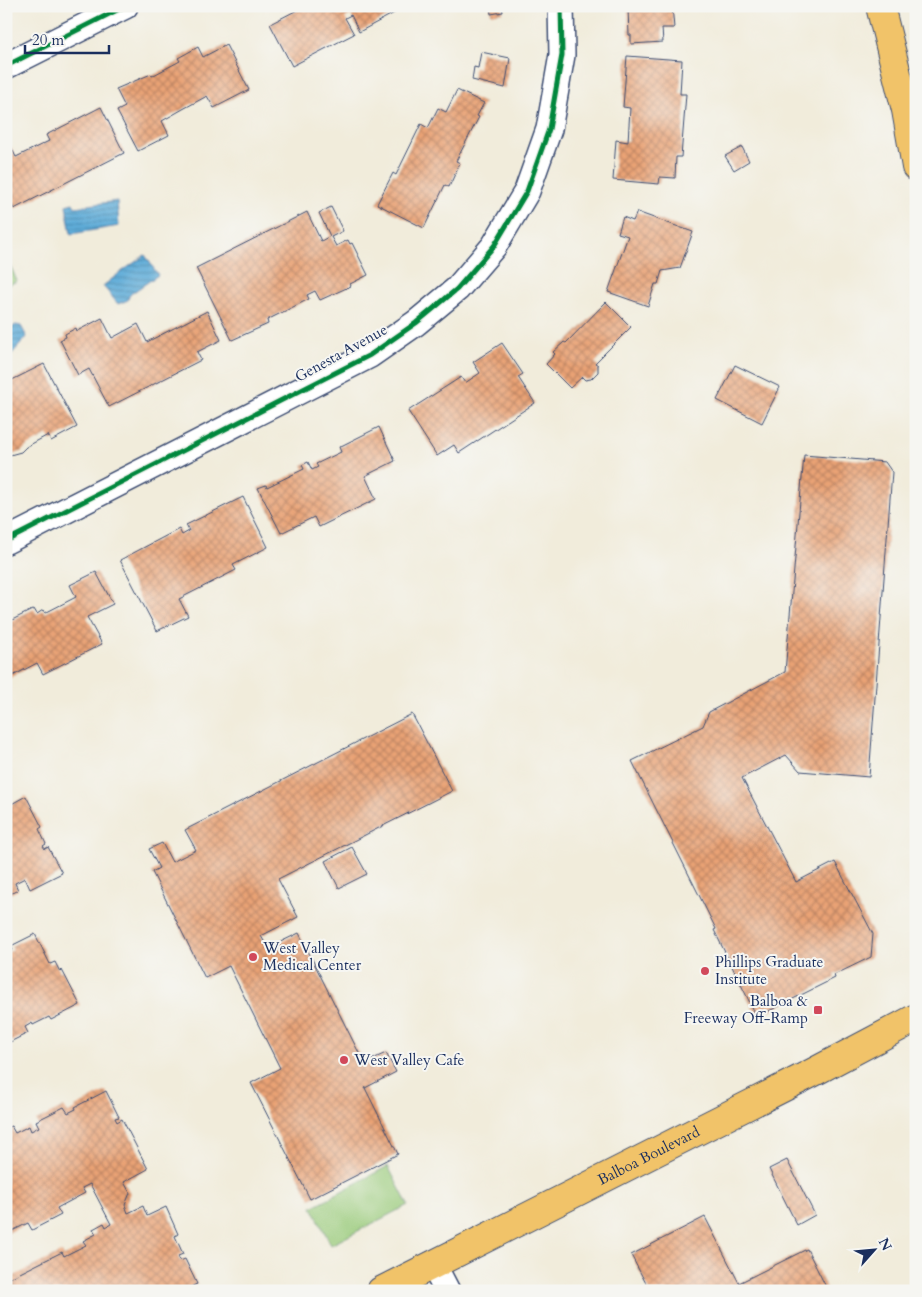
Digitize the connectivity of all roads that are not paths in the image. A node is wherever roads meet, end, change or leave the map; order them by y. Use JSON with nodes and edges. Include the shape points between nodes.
{"nodes":[{"id":1,"x":124,"y":6,"type":"edge"},
{"id":2,"x":561,"y":6,"type":"edge"},
{"id":3,"x":880,"y":6,"type":"edge"},
{"id":4,"x":6,"y":66,"type":"edge"},
{"id":5,"x":916,"y":167,"type":"edge"},
{"id":6,"x":6,"y":542,"type":"edge"},
{"id":7,"x":916,"y":1018,"type":"edge"},
{"id":8,"x":433,"y":1264,"type":"junction"},
{"id":9,"x":381,"y":1291,"type":"edge"},
{"id":10,"x":447,"y":1291,"type":"edge"}],
"edges":[{"from":1,"to":4,"type":"street"},
{"from":2,"to":6,"type":"street","name":"Genesta Avenue","via":[[562,55],[549,129],[528,191],[494,246],[457,289],[370,355]]},
{"from":3,"to":5,"type":"main road","via":[[906,110]]},
{"from":7,"to":8,"type":"main road","name":"Balboa Boulevard"},
{"from":8,"to":9,"type":"main road","name":"Balboa Boulevard"},
{"from":8,"to":10,"type":"street"}]}
